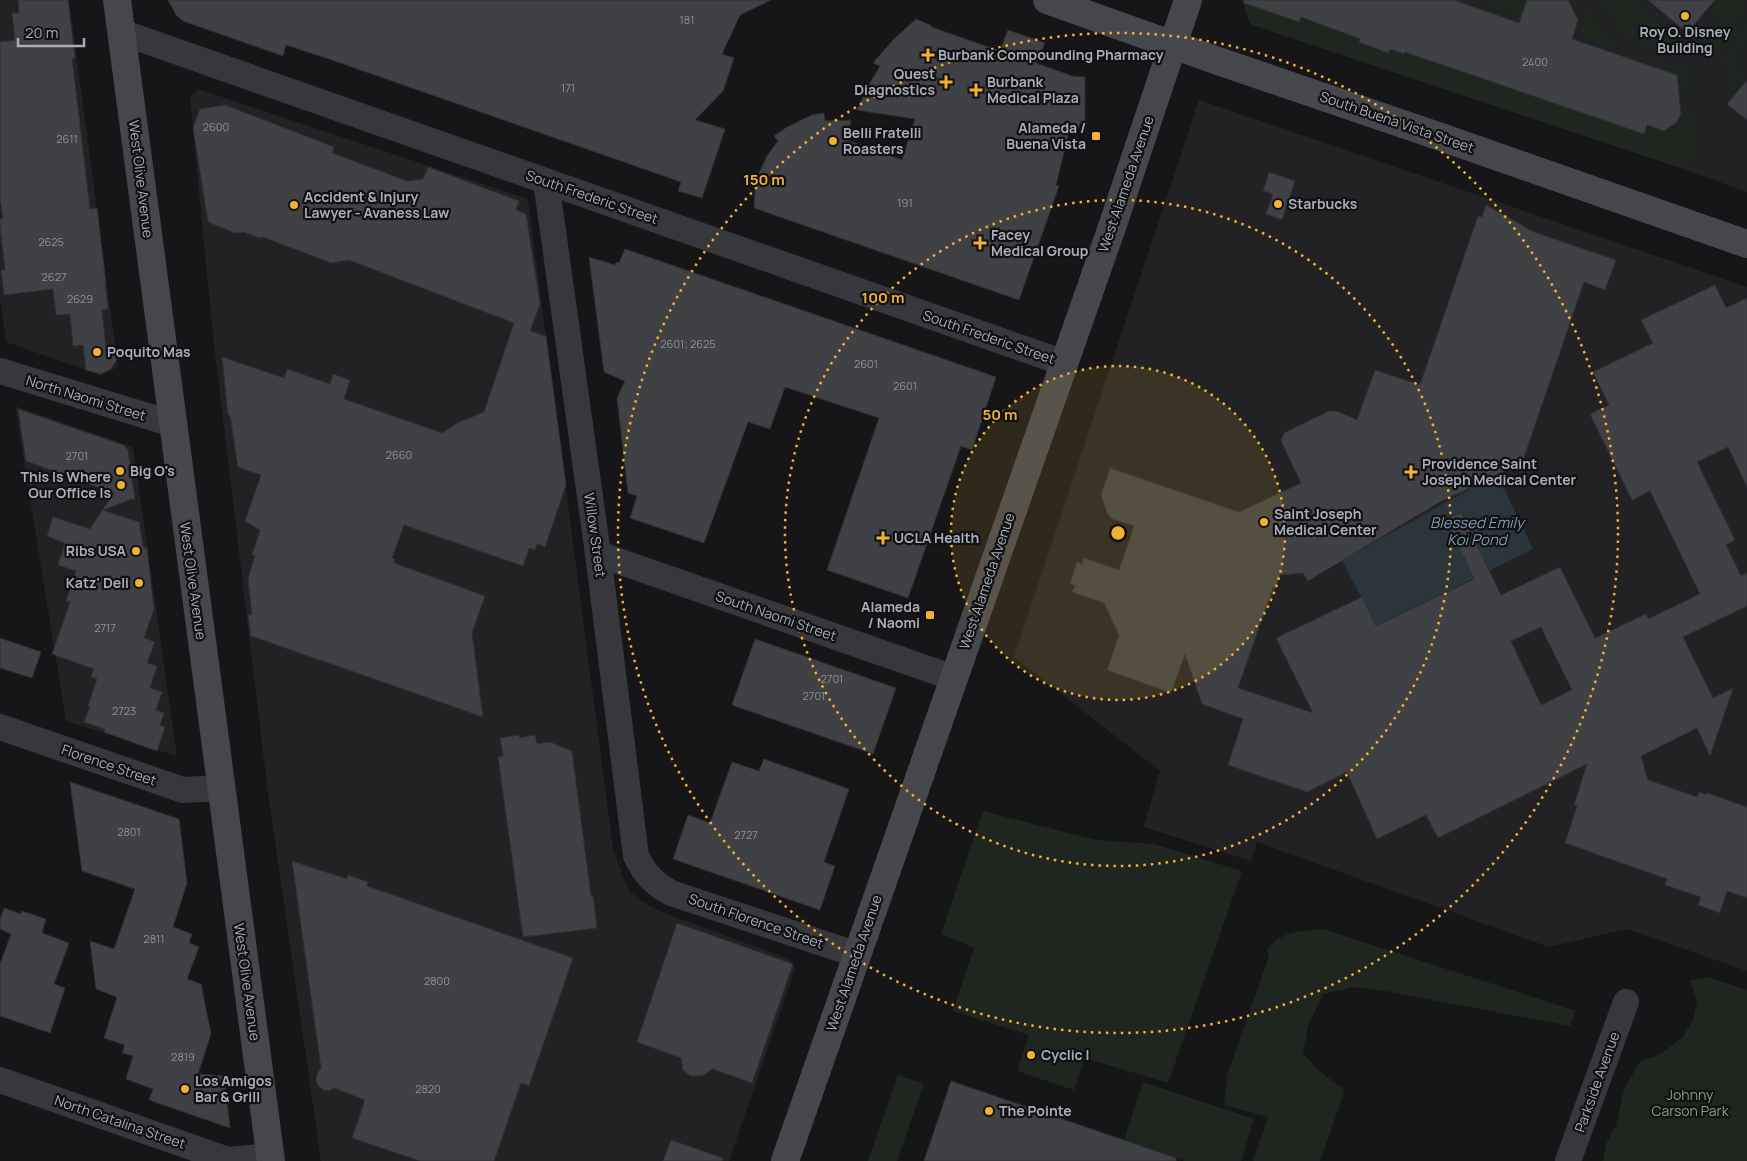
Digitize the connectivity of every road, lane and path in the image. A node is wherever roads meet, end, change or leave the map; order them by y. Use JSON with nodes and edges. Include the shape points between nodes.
{"nodes":[{"id":1,"x":117,"y":0,"type":"edge"},
{"id":2,"x":1048,"y":0,"type":"edge"},
{"id":3,"x":1188,"y":0,"type":"edge"},
{"id":4,"x":121,"y":32,"type":"junction"},
{"id":5,"x":1173,"y":45,"type":"junction"},
{"id":6,"x":546,"y":181,"type":"junction"},
{"id":7,"x":1747,"y":244,"type":"edge"},
{"id":8,"x":1064,"y":363,"type":"junction"},
{"id":9,"x":0,"y":371,"type":"edge"},
{"id":10,"x":173,"y":424,"type":"junction"},
{"id":11,"x":598,"y":554,"type":"junction"},
{"id":12,"x":954,"y":678,"type":"junction"},
{"id":13,"x":0,"y":726,"type":"edge"},
{"id":14,"x":221,"y":788,"type":"junction"},
{"id":15,"x":656,"y":884,"type":"joint"},
{"id":16,"x":858,"y":956,"type":"junction"},
{"id":17,"x":1626,"y":1002,"type":"dead end"},
{"id":18,"x":0,"y":1080,"type":"edge"},
{"id":19,"x":271,"y":1159,"type":"edge"},
{"id":20,"x":785,"y":1161,"type":"edge"},
{"id":21,"x":1568,"y":1161,"type":"edge"}],
"edges":[{"from":1,"to":4,"type":"main road","name":"West Olive Avenue"},
{"from":2,"to":5,"type":"main road","name":"South Buena Vista Street"},
{"from":3,"to":5,"type":"main road","name":"West Alameda Avenue"},
{"from":4,"to":6,"type":"street","name":"South Frederic Street"},
{"from":4,"to":10,"type":"main road","name":"West Olive Avenue"},
{"from":5,"to":7,"type":"main road","name":"South Buena Vista Street"},
{"from":5,"to":8,"type":"main road","name":"West Alameda Avenue"},
{"from":6,"to":8,"type":"street","name":"South Frederic Street"},
{"from":6,"to":11,"type":"street","name":"Willow Street"},
{"from":8,"to":12,"type":"main road","name":"West Alameda Avenue"},
{"from":9,"to":10,"type":"street","name":"North Naomi Street"},
{"from":10,"to":14,"type":"main road","name":"West Olive Avenue"},
{"from":11,"to":12,"type":"street","name":"South Naomi Street"},
{"from":11,"to":15,"type":"street","name":"Willow Street","via":[[636,856],[642,869]]},
{"from":12,"to":16,"type":"main road","name":"West Alameda Avenue"},
{"from":13,"to":14,"type":"street","name":"Florence Street","via":[[183,790]]},
{"from":14,"to":19,"type":"main road","name":"West Olive Avenue"},
{"from":15,"to":16,"type":"street","name":"South Florence Street","via":[[671,893]]},
{"from":16,"to":20,"type":"main road","name":"West Alameda Avenue"},
{"from":17,"to":21,"type":"street","name":"Parkside Avenue"},
{"from":18,"to":19,"type":"street","name":"North Catalina Street","via":[[228,1160]]}]}
